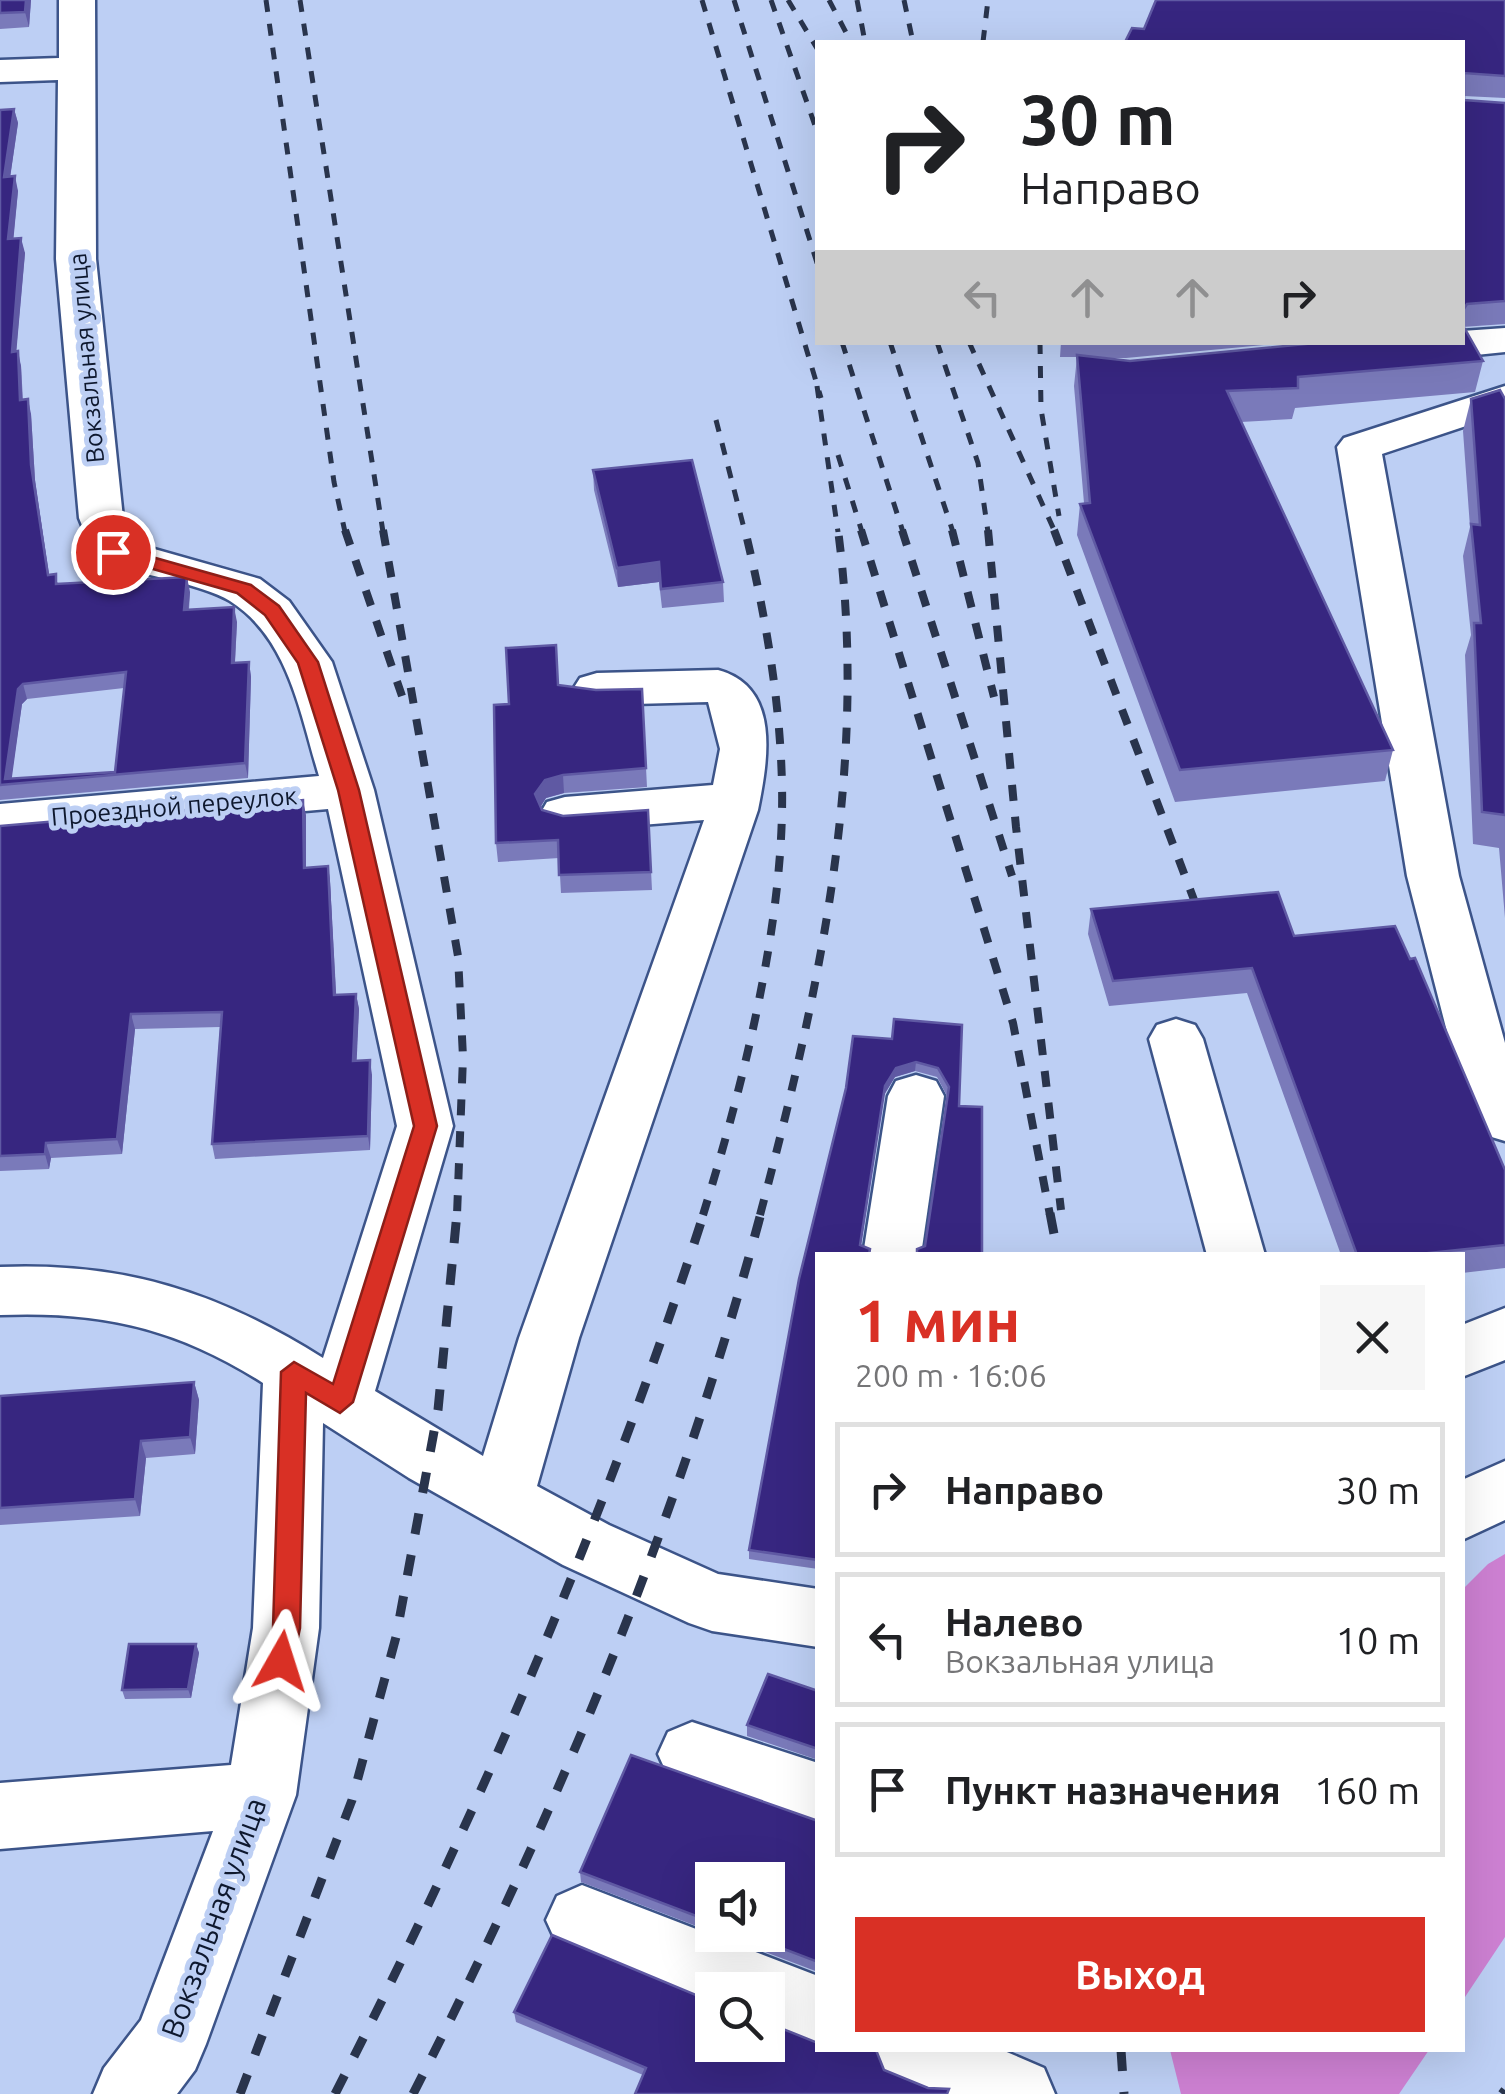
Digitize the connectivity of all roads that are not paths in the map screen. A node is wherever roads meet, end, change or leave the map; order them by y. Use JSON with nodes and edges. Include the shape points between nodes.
{"nodes":[{"id":1,"x":77,"y":0,"type":"edge"},
{"id":2,"x":76,"y":68,"type":"junction"},
{"id":3,"x":0,"y":71,"type":"edge"},
{"id":4,"x":1505,"y":340,"type":"edge"},
{"id":5,"x":1465,"y":344,"type":"edge"},
{"id":6,"x":1451,"y":345,"type":"edge"},
{"id":7,"x":1353,"y":354,"type":"edge"},
{"id":8,"x":1505,"y":399,"type":"edge"},
{"id":9,"x":597,"y":689,"type":"edge"},
{"id":10,"x":348,"y":790,"type":"junction"},
{"id":11,"x":734,"y":801,"type":"junction"},
{"id":12,"x":565,"y":814,"type":"edge"},
{"id":13,"x":0,"y":821,"type":"edge"},
{"id":14,"x":1176,"y":1039,"type":"dead end"},
{"id":15,"x":916,"y":1096,"type":"dead end"},
{"id":16,"x":1505,"y":1120,"type":"edge"},
{"id":17,"x":892,"y":1252,"type":"edge"},
{"id":18,"x":1235,"y":1252,"type":"edge"},
{"id":19,"x":0,"y":1291,"type":"edge"},
{"id":20,"x":1505,"y":1333,"type":"edge"},
{"id":21,"x":1465,"y":1351,"type":"edge"},
{"id":22,"x":294,"y":1372,"type":"junction"},
{"id":23,"x":1505,"y":1488,"type":"edge"},
{"id":24,"x":502,"y":1498,"type":"junction"},
{"id":25,"x":1465,"y":1511,"type":"edge"},
{"id":26,"x":815,"y":1618,"type":"edge"},
{"id":27,"x":692,"y":1754,"type":"dead end"},
{"id":28,"x":262,"y":1795,"type":"junction"},
{"id":29,"x":815,"y":1795,"type":"edge"},
{"id":30,"x":0,"y":1816,"type":"edge"},
{"id":31,"x":582,"y":1920,"type":"dead end"},
{"id":32,"x":713,"y":1972,"type":"edge"},
{"id":33,"x":785,"y":2000,"type":"edge"},
{"id":34,"x":815,"y":2012,"type":"edge"},
{"id":35,"x":916,"y":2052,"type":"edge"},
{"id":36,"x":1029,"y":2052,"type":"edge"},
{"id":37,"x":130,"y":2094,"type":"edge"},
{"id":38,"x":1018,"y":2094,"type":"edge"}],
"edges":[{"from":1,"to":2,"type":"street","name":"Вокзальная улица"},
{"from":2,"to":3,"type":"street"},
{"from":2,"to":10,"type":"street","name":"Вокзальная улица","via":[[76,259],[100,518],[113,552],[244,589],[272,611],[308,662]]},
{"from":4,"to":5,"type":"street"},
{"from":6,"to":7,"type":"street"},
{"from":8,"to":16,"type":"street","via":[[1359,446],[1433,876],[1490,1090]]},
{"from":9,"to":11,"type":"street","via":[[718,686],[733,698],[744,748]]},
{"from":10,"to":13,"type":"street","name":"Проездной переулок"},
{"from":10,"to":22,"type":"street","name":"Вокзальная улица","via":[[425,1126]]},
{"from":11,"to":12,"type":"street"},
{"from":11,"to":24,"type":"street","via":[[549,1338]]},
{"from":14,"to":18,"type":"street"},
{"from":15,"to":17,"type":"street"},
{"from":19,"to":22,"type":"street","via":[[134,1298]]},
{"from":20,"to":21,"type":"street"},
{"from":22,"to":24,"type":"street"},
{"from":22,"to":28,"type":"street","name":"Вокзальная улица","via":[[286,1628]]},
{"from":23,"to":25,"type":"street"},
{"from":24,"to":26,"type":"street","via":[[712,1602]]},
{"from":27,"to":29,"type":"street"},
{"from":28,"to":30,"type":"street"},
{"from":28,"to":37,"type":"street","name":"Вокзальная улица","via":[[169,2044]]},
{"from":31,"to":32,"type":"street"},
{"from":33,"to":34,"type":"street"},
{"from":35,"to":38,"type":"street"},
{"from":36,"to":38,"type":"street"}]}
